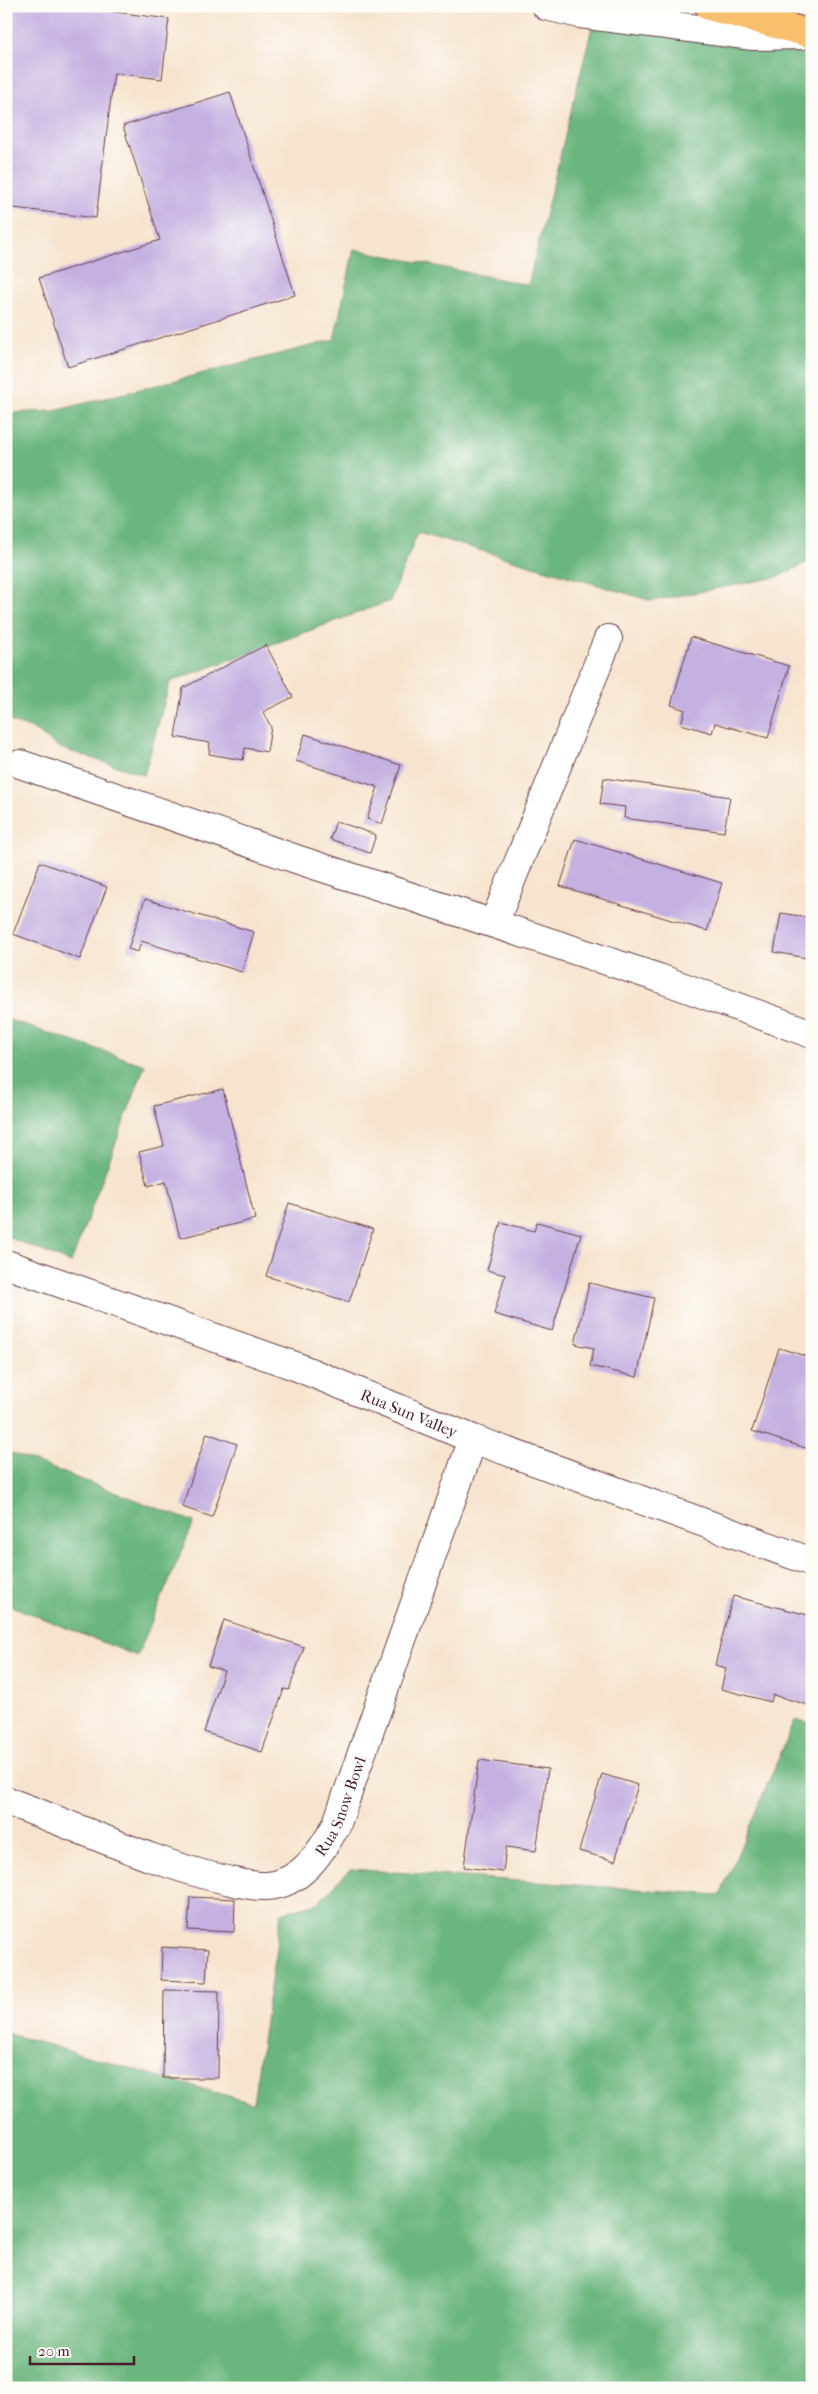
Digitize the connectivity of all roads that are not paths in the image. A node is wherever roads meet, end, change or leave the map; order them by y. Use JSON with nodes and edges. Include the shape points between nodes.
{"nodes":[{"id":1,"x":546,"y":6,"type":"edge"},
{"id":2,"x":709,"y":6,"type":"edge"},
{"id":3,"x":812,"y":35,"type":"edge"},
{"id":4,"x":608,"y":639,"type":"dead end"},
{"id":5,"x":20,"y":764,"type":"dead end"},
{"id":6,"x":494,"y":924,"type":"junction"},
{"id":7,"x":812,"y":1034,"type":"edge"},
{"id":8,"x":6,"y":1264,"type":"edge"},
{"id":9,"x":473,"y":1438,"type":"junction"},
{"id":10,"x":812,"y":1562,"type":"edge"},
{"id":11,"x":6,"y":1802,"type":"edge"}],
"edges":[{"from":1,"to":3,"type":"street","via":[[580,14],[753,36]]},
{"from":2,"to":3,"type":"main road"},
{"from":4,"to":6,"type":"street"},
{"from":5,"to":6,"type":"street"},
{"from":6,"to":7,"type":"street","via":[[659,978]]},
{"from":8,"to":9,"type":"street","name":"Rua Sun Valley","via":[[295,1366]]},
{"from":9,"to":10,"type":"street","name":"Rua Sun Valley"},
{"from":9,"to":11,"type":"street","name":"Rua Snow Bowl","via":[[336,1826],[318,1856],[297,1875],[268,1886],[194,1872]]}]}
